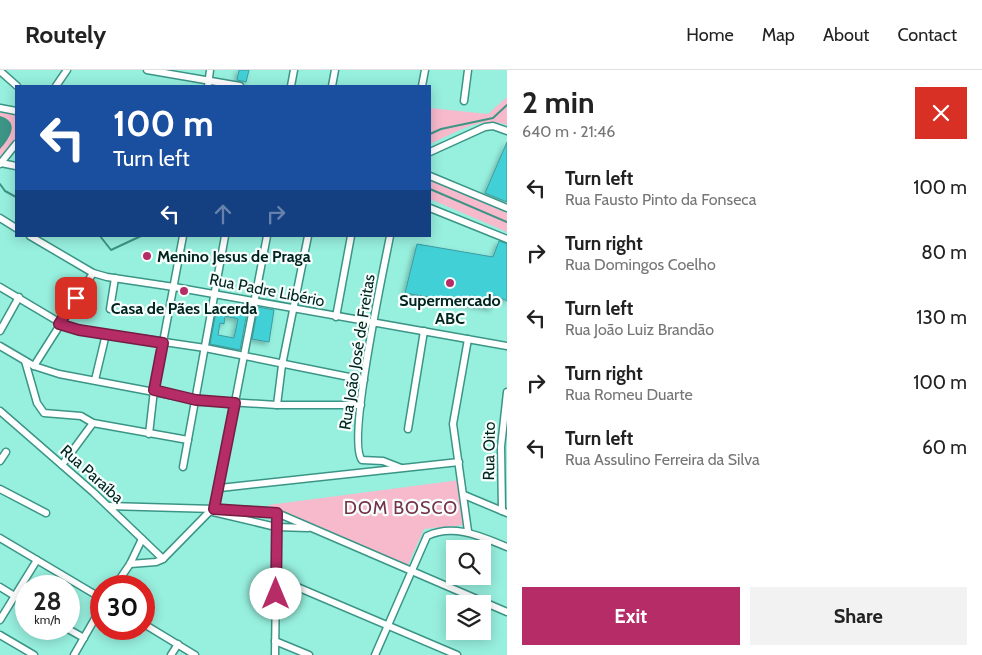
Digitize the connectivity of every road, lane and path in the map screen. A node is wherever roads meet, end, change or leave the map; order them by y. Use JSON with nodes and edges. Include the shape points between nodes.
{"nodes":[{"id":1,"x":67,"y":70,"type":"edge"},
{"id":2,"x":151,"y":70,"type":"edge"},
{"id":3,"x":210,"y":70,"type":"edge"},
{"id":4,"x":294,"y":70,"type":"edge"},
{"id":5,"x":335,"y":70,"type":"edge"},
{"id":6,"x":425,"y":70,"type":"edge"},
{"id":7,"x":468,"y":70,"type":"edge"},
{"id":8,"x":0,"y":71,"type":"edge"},
{"id":9,"x":208,"y":84,"type":"edge"},
{"id":10,"x":16,"y":85,"type":"edge"},
{"id":11,"x":57,"y":85,"type":"edge"},
{"id":12,"x":224,"y":85,"type":"edge"},
{"id":13,"x":291,"y":85,"type":"edge"},
{"id":14,"x":332,"y":85,"type":"edge"},
{"id":15,"x":422,"y":85,"type":"edge"},
{"id":16,"x":464,"y":101,"type":"dead end"},
{"id":17,"x":0,"y":108,"type":"edge"},
{"id":18,"x":15,"y":111,"type":"edge"},
{"id":19,"x":507,"y":131,"type":"edge"},
{"id":20,"x":15,"y":145,"type":"edge"},
{"id":21,"x":431,"y":152,"type":"edge"},
{"id":22,"x":0,"y":164,"type":"edge"},
{"id":23,"x":15,"y":166,"type":"edge"},
{"id":24,"x":431,"y":176,"type":"edge"},
{"id":25,"x":431,"y":208,"type":"edge"},
{"id":26,"x":507,"y":208,"type":"edge"},
{"id":27,"x":0,"y":218,"type":"edge"},
{"id":28,"x":15,"y":227,"type":"edge"},
{"id":29,"x":32,"y":237,"type":"edge"},
{"id":30,"x":183,"y":237,"type":"edge"},
{"id":31,"x":225,"y":237,"type":"edge"},
{"id":32,"x":267,"y":237,"type":"edge"},
{"id":33,"x":308,"y":237,"type":"edge"},
{"id":34,"x":350,"y":237,"type":"edge"},
{"id":35,"x":390,"y":237,"type":"edge"},
{"id":36,"x":507,"y":239,"type":"edge"},
{"id":37,"x":93,"y":273,"type":"junction"},
{"id":38,"x":115,"y":278,"type":"junction"},
{"id":39,"x":174,"y":286,"type":"junction"},
{"id":40,"x":0,"y":287,"type":"edge"},
{"id":41,"x":214,"y":294,"type":"junction"},
{"id":42,"x":19,"y":297,"type":"junction"},
{"id":43,"x":255,"y":302,"type":"junction"},
{"id":44,"x":110,"y":309,"type":"dead end"},
{"id":45,"x":295,"y":309,"type":"junction"},
{"id":46,"x":336,"y":317,"type":"junction"},
{"id":47,"x":374,"y":322,"type":"junction"},
{"id":48,"x":59,"y":324,"type":"junction"},
{"id":49,"x":0,"y":330,"type":"edge"},
{"id":50,"x":424,"y":332,"type":"junction"},
{"id":51,"x":106,"y":334,"type":"junction"},
{"id":52,"x":468,"y":339,"type":"junction"},
{"id":53,"x":163,"y":343,"type":"junction"},
{"id":54,"x":0,"y":346,"type":"edge"},
{"id":55,"x":507,"y":346,"type":"edge"},
{"id":56,"x":205,"y":348,"type":"junction"},
{"id":57,"x":245,"y":356,"type":"junction"},
{"id":58,"x":25,"y":361,"type":"junction"},
{"id":59,"x":282,"y":365,"type":"junction"},
{"id":60,"x":34,"y":366,"type":"junction"},
{"id":61,"x":95,"y":380,"type":"junction"},
{"id":62,"x":364,"y":380,"type":"junction"},
{"id":63,"x":154,"y":390,"type":"junction"},
{"id":64,"x":507,"y":392,"type":"edge"},
{"id":65,"x":196,"y":400,"type":"junction"},
{"id":66,"x":235,"y":403,"type":"junction"},
{"id":67,"x":277,"y":405,"type":"junction"},
{"id":68,"x":361,"y":405,"type":"junction"},
{"id":69,"x":0,"y":411,"type":"edge"},
{"id":70,"x":93,"y":423,"type":"junction"},
{"id":71,"x":408,"y":429,"type":"dead end"},
{"id":72,"x":149,"y":434,"type":"junction"},
{"id":73,"x":188,"y":440,"type":"junction"},
{"id":74,"x":6,"y":452,"type":"dead end"},
{"id":75,"x":0,"y":461,"type":"edge"},
{"id":76,"x":459,"y":462,"type":"junction"},
{"id":77,"x":62,"y":465,"type":"junction"},
{"id":78,"x":183,"y":467,"type":"dead end"},
{"id":79,"x":401,"y":468,"type":"junction"},
{"id":80,"x":220,"y":488,"type":"junction"},
{"id":81,"x":0,"y":489,"type":"edge"},
{"id":82,"x":464,"y":495,"type":"junction"},
{"id":83,"x":108,"y":506,"type":"junction"},
{"id":84,"x":210,"y":510,"type":"junction"},
{"id":85,"x":244,"y":510,"type":"junction"},
{"id":86,"x":505,"y":512,"type":"edge"},
{"id":87,"x":46,"y":513,"type":"dead end"},
{"id":88,"x":277,"y":513,"type":"junction"},
{"id":89,"x":243,"y":519,"type":"junction"},
{"id":90,"x":276,"y":527,"type":"junction"},
{"id":91,"x":312,"y":528,"type":"junction"},
{"id":92,"x":468,"y":531,"type":"junction"},
{"id":93,"x":0,"y":538,"type":"edge"},
{"id":94,"x":142,"y":539,"type":"junction"},
{"id":95,"x":507,"y":547,"type":"edge"},
{"id":96,"x":164,"y":559,"type":"junction"},
{"id":97,"x":37,"y":560,"type":"junction"},
{"id":98,"x":130,"y":564,"type":"junction"},
{"id":99,"x":411,"y":571,"type":"junction"},
{"id":100,"x":28,"y":575,"type":"edge"},
{"id":101,"x":123,"y":575,"type":"edge"},
{"id":102,"x":276,"y":578,"type":"junction"},
{"id":103,"x":0,"y":587,"type":"edge"},
{"id":104,"x":90,"y":591,"type":"edge"},
{"id":105,"x":15,"y":596,"type":"edge"},
{"id":106,"x":15,"y":598,"type":"edge"},
{"id":107,"x":507,"y":612,"type":"edge"},
{"id":108,"x":0,"y":620,"type":"edge"},
{"id":109,"x":388,"y":626,"type":"junction"},
{"id":110,"x":90,"y":627,"type":"edge"},
{"id":111,"x":155,"y":630,"type":"edge"},
{"id":112,"x":0,"y":635,"type":"edge"},
{"id":113,"x":80,"y":636,"type":"edge"},
{"id":114,"x":84,"y":638,"type":"junction"},
{"id":115,"x":275,"y":641,"type":"junction"},
{"id":116,"x":178,"y":644,"type":"junction"},
{"id":117,"x":34,"y":655,"type":"edge"},
{"id":118,"x":74,"y":655,"type":"edge"},
{"id":119,"x":171,"y":655,"type":"edge"},
{"id":120,"x":194,"y":655,"type":"edge"},
{"id":121,"x":276,"y":655,"type":"edge"},
{"id":122,"x":308,"y":655,"type":"edge"},
{"id":123,"x":375,"y":655,"type":"edge"},
{"id":124,"x":457,"y":655,"type":"edge"}],
"edges":[{"from":1,"to":11,"type":"street"},
{"from":2,"to":9,"type":"street"},
{"from":3,"to":9,"type":"street"},
{"from":4,"to":13,"type":"street"},
{"from":5,"to":14,"type":"street"},
{"from":6,"to":15,"type":"street"},
{"from":7,"to":16,"type":"street"},
{"from":8,"to":10,"type":"street"},
{"from":9,"to":12,"type":"street"},
{"from":17,"to":18,"type":"street"},
{"from":19,"to":21,"type":"street","via":[[485,127]]},
{"from":20,"to":22,"type":"street"},
{"from":22,"to":23,"type":"street"},
{"from":24,"to":26,"type":"street"},
{"from":25,"to":36,"type":"street"},
{"from":27,"to":28,"type":"street"},
{"from":29,"to":37,"type":"street","name":"Rua Padre Libério"},
{"from":30,"to":39,"type":"street"},
{"from":31,"to":41,"type":"street"},
{"from":32,"to":43,"type":"street"},
{"from":33,"to":45,"type":"street"},
{"from":34,"to":46,"type":"street"},
{"from":35,"to":47,"type":"street","name":"Rua João José de Freitas"},
{"from":37,"to":38,"type":"street","name":"Rua Padre Libério"},
{"from":37,"to":48,"type":"street"},
{"from":38,"to":39,"type":"street","name":"Rua Padre Libério"},
{"from":38,"to":44,"type":"street"},
{"from":39,"to":41,"type":"street","name":"Rua Padre Libério"},
{"from":39,"to":53,"type":"street"},
{"from":40,"to":42,"type":"street"},
{"from":41,"to":43,"type":"street","name":"Rua Padre Libério"},
{"from":41,"to":56,"type":"street"},
{"from":42,"to":48,"type":"street"},
{"from":42,"to":49,"type":"street"},
{"from":43,"to":45,"type":"street","name":"Rua Padre Libério"},
{"from":43,"to":57,"type":"street"},
{"from":45,"to":46,"type":"street","name":"Rua Padre Libério"},
{"from":45,"to":59,"type":"street"},
{"from":46,"to":47,"type":"street","name":"Rua Padre Libério"},
{"from":47,"to":50,"type":"street","name":"Rua Padre Libério"},
{"from":47,"to":62,"type":"street","name":"Rua João José de Freitas"},
{"from":48,"to":51,"type":"street"},
{"from":48,"to":60,"type":"street"},
{"from":50,"to":52,"type":"street","name":"Rua Padre Libério"},
{"from":50,"to":71,"type":"street"},
{"from":51,"to":53,"type":"street"},
{"from":51,"to":61,"type":"street"},
{"from":52,"to":55,"type":"street","name":"Rua Padre Libério"},
{"from":52,"to":76,"type":"street","via":[[454,424]]},
{"from":53,"to":56,"type":"street"},
{"from":53,"to":63,"type":"street"},
{"from":54,"to":58,"type":"street"},
{"from":56,"to":57,"type":"street"},
{"from":56,"to":65,"type":"street"},
{"from":57,"to":59,"type":"street"},
{"from":57,"to":66,"type":"street"},
{"from":58,"to":60,"type":"street"},
{"from":58,"to":70,"type":"street","via":[[37,403],[44,413],[81,416]]},
{"from":59,"to":62,"type":"street"},
{"from":59,"to":67,"type":"street"},
{"from":60,"to":61,"type":"street"},
{"from":61,"to":63,"type":"street"},
{"from":62,"to":68,"type":"street","name":"Rua João José de Freitas"},
{"from":63,"to":65,"type":"street"},
{"from":63,"to":72,"type":"street"},
{"from":64,"to":86,"type":"street","name":"Rua Oito","via":[[501,447]]},
{"from":65,"to":66,"type":"street"},
{"from":65,"to":73,"type":"street"},
{"from":66,"to":67,"type":"street"},
{"from":66,"to":80,"type":"street"},
{"from":67,"to":68,"type":"street"},
{"from":68,"to":79,"type":"street","name":"Rua João José de Freitas","via":[[357,441],[360,458]]},
{"from":69,"to":77,"type":"street","name":"Rua Paraíba"},
{"from":70,"to":72,"type":"street"},
{"from":70,"to":77,"type":"street"},
{"from":72,"to":73,"type":"street"},
{"from":73,"to":78,"type":"street"},
{"from":74,"to":75,"type":"street"},
{"from":76,"to":79,"type":"street"},
{"from":76,"to":82,"type":"street"},
{"from":77,"to":83,"type":"street","name":"Rua Paraíba"},
{"from":79,"to":80,"type":"street"},
{"from":80,"to":84,"type":"street"},
{"from":81,"to":87,"type":"street"},
{"from":82,"to":86,"type":"street"},
{"from":82,"to":92,"type":"street"},
{"from":83,"to":84,"type":"street"},
{"from":83,"to":94,"type":"street","name":"Rua Paraíba"},
{"from":84,"to":85,"type":"street"},
{"from":84,"to":89,"type":"street"},
{"from":84,"to":96,"type":"street"},
{"from":85,"to":88,"type":"street"},
{"from":85,"to":89,"type":"street"},
{"from":88,"to":90,"type":"street"},
{"from":88,"to":91,"type":"street"},
{"from":89,"to":90,"type":"street"},
{"from":90,"to":91,"type":"street"},
{"from":90,"to":102,"type":"street"},
{"from":91,"to":99,"type":"street"},
{"from":92,"to":95,"type":"street"},
{"from":92,"to":99,"type":"street","via":[[427,536]]},
{"from":93,"to":97,"type":"street"},
{"from":94,"to":96,"type":"street","name":"Rua Paraíba"},
{"from":94,"to":98,"type":"street"},
{"from":96,"to":98,"type":"street"},
{"from":97,"to":100,"type":"street"},
{"from":97,"to":104,"type":"street"},
{"from":98,"to":101,"type":"street"},
{"from":99,"to":107,"type":"street"},
{"from":99,"to":109,"type":"street"},
{"from":102,"to":109,"type":"street"},
{"from":102,"to":115,"type":"street"},
{"from":103,"to":105,"type":"street"},
{"from":106,"to":108,"type":"street"},
{"from":109,"to":123,"type":"street"},
{"from":109,"to":124,"type":"street"},
{"from":110,"to":114,"type":"street"},
{"from":111,"to":116,"type":"street"},
{"from":112,"to":117,"type":"street"},
{"from":113,"to":114,"type":"street"},
{"from":114,"to":118,"type":"street"},
{"from":115,"to":121,"type":"street"},
{"from":115,"to":122,"type":"street"},
{"from":116,"to":119,"type":"street"},
{"from":116,"to":120,"type":"street"}]}
